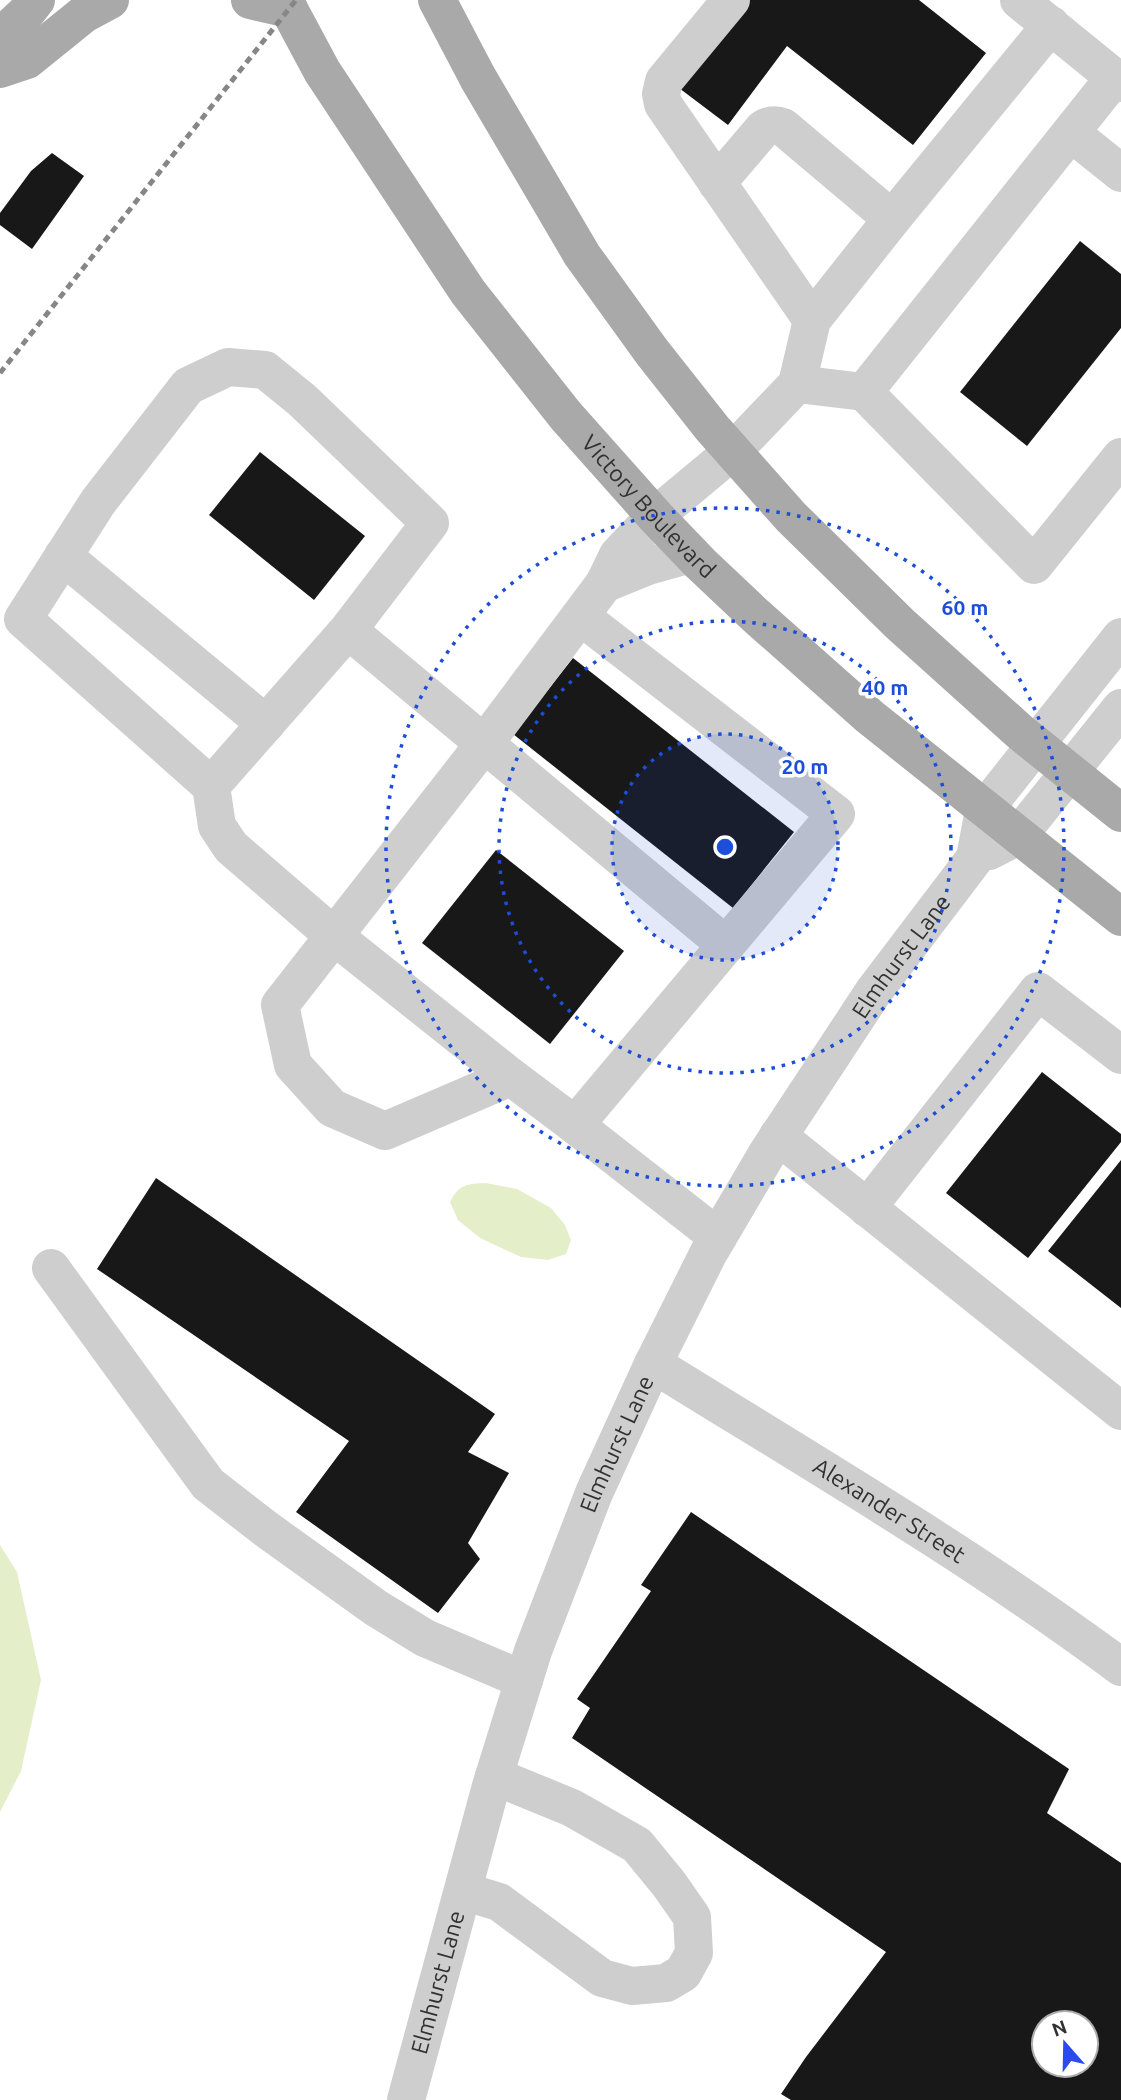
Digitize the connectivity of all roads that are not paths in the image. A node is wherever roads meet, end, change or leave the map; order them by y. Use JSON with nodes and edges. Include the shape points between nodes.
{"nodes":[{"id":1,"x":36,"y":0,"type":"edge"},
{"id":2,"x":110,"y":0,"type":"edge"},
{"id":3,"x":250,"y":0,"type":"edge"},
{"id":4,"x":437,"y":0,"type":"edge"},
{"id":5,"x":731,"y":0,"type":"edge"},
{"id":6,"x":1019,"y":0,"type":"edge"},
{"id":7,"x":286,"y":4,"type":"edge"},
{"id":8,"x":1051,"y":25,"type":"junction"},
{"id":9,"x":0,"y":37,"type":"edge"},
{"id":10,"x":0,"y":69,"type":"edge"},
{"id":11,"x":1118,"y":80,"type":"edge"},
{"id":12,"x":1071,"y":133,"type":"junction"},
{"id":13,"x":1121,"y":173,"type":"edge"},
{"id":14,"x":717,"y":183,"type":"junction"},
{"id":15,"x":892,"y":219,"type":"junction"},
{"id":16,"x":812,"y":320,"type":"junction"},
{"id":17,"x":797,"y":384,"type":"junction"},
{"id":18,"x":864,"y":392,"type":"junction"},
{"id":19,"x":733,"y":451,"type":"junction"},
{"id":20,"x":1121,"y":457,"type":"edge"},
{"id":21,"x":655,"y":516,"type":"junction"},
{"id":22,"x":691,"y":554,"type":"junction"},
{"id":23,"x":63,"y":555,"type":"junction"},
{"id":24,"x":604,"y":584,"type":"junction"},
{"id":25,"x":580,"y":615,"type":"junction"},
{"id":26,"x":348,"y":630,"type":"junction"},
{"id":27,"x":1121,"y":637,"type":"edge"},
{"id":28,"x":1121,"y":708,"type":"edge"},
{"id":29,"x":265,"y":723,"type":"junction"},
{"id":30,"x":484,"y":744,"type":"junction"},
{"id":31,"x":1037,"y":745,"type":"junction"},
{"id":32,"x":1068,"y":771,"type":"junction"},
{"id":33,"x":211,"y":786,"type":"junction"},
{"id":34,"x":984,"y":810,"type":"junction"},
{"id":35,"x":1121,"y":813,"type":"edge"},
{"id":36,"x":1017,"y":836,"type":"junction"},
{"id":37,"x":975,"y":858,"type":"junction"},
{"id":38,"x":1121,"y":917,"type":"edge"},
{"id":39,"x":334,"y":936,"type":"junction"},
{"id":40,"x":726,"y":945,"type":"junction"},
{"id":41,"x":1121,"y":1055,"type":"edge"},
{"id":42,"x":511,"y":1077,"type":"junction"},
{"id":43,"x":575,"y":1125,"type":"junction"},
{"id":44,"x":778,"y":1136,"type":"junction"},
{"id":45,"x":867,"y":1208,"type":"junction"},
{"id":46,"x":718,"y":1237,"type":"junction"},
{"id":47,"x":51,"y":1268,"type":"dead end"},
{"id":48,"x":653,"y":1363,"type":"junction"},
{"id":49,"x":1121,"y":1411,"type":"edge"},
{"id":50,"x":1121,"y":1667,"type":"edge"},
{"id":51,"x":524,"y":1679,"type":"junction"},
{"id":52,"x":494,"y":1776,"type":"junction"},
{"id":53,"x":463,"y":1891,"type":"junction"},
{"id":54,"x":406,"y":2100,"type":"edge"}],
"edges":[{"from":1,"to":9,"type":"main road"},
{"from":2,"to":10,"type":"main road","via":[[84,14],[27,60]]},
{"from":3,"to":7,"type":"main road"},
{"from":4,"to":19,"type":"main road","via":[[582,255],[652,352]]},
{"from":5,"to":14,"type":"street","via":[[664,81],[661,94],[663,104]]},
{"from":6,"to":8,"type":"street"},
{"from":7,"to":21,"type":"main road","name":"Victory Boulevard","via":[[322,71],[468,292],[566,416]]},
{"from":8,"to":11,"type":"street"},
{"from":8,"to":15,"type":"street"},
{"from":11,"to":12,"type":"street"},
{"from":12,"to":13,"type":"street"},
{"from":12,"to":18,"type":"street"},
{"from":14,"to":15,"type":"street","via":[[763,129],[776,124]]},
{"from":14,"to":16,"type":"street"},
{"from":15,"to":16,"type":"street"},
{"from":16,"to":17,"type":"street"},
{"from":17,"to":18,"type":"street"},
{"from":17,"to":19,"type":"street"},
{"from":18,"to":20,"type":"street","via":[[1034,565]]},
{"from":19,"to":21,"type":"street"},
{"from":19,"to":31,"type":"main road","via":[[791,517],[900,624]]},
{"from":21,"to":22,"type":"main road","name":"Victory Boulevard"},
{"from":21,"to":24,"type":"street","via":[[618,555]]},
{"from":22,"to":24,"type":"street"},
{"from":22,"to":34,"type":"main road","name":"Victory Boulevard","via":[[859,708]]},
{"from":23,"to":26,"type":"street","via":[[188,386],[228,367],[265,370],[430,523]]},
{"from":23,"to":29,"type":"street"},
{"from":23,"to":33,"type":"street","via":[[23,619]]},
{"from":24,"to":25,"type":"street"},
{"from":25,"to":30,"type":"street"},
{"from":25,"to":40,"type":"street","via":[[836,814]]},
{"from":26,"to":29,"type":"street"},
{"from":26,"to":30,"type":"street"},
{"from":27,"to":31,"type":"street","name":"Elmhurst Lane"},
{"from":28,"to":32,"type":"street","name":"Elmhurst Lane"},
{"from":29,"to":33,"type":"street"},
{"from":30,"to":39,"type":"street"},
{"from":30,"to":40,"type":"street"},
{"from":31,"to":32,"type":"main road"},
{"from":31,"to":34,"type":"street","name":"Elmhurst Lane"},
{"from":32,"to":35,"type":"main road"},
{"from":32,"to":36,"type":"street","name":"Elmhurst Lane"},
{"from":33,"to":39,"type":"street","via":[[217,826],[231,847]]},
{"from":34,"to":36,"type":"main road","name":"Victory Boulevard"},
{"from":34,"to":37,"type":"street","name":"Elmhurst Lane"},
{"from":36,"to":37,"type":"street","name":"Elmhurst Lane"},
{"from":36,"to":38,"type":"main road","name":"Victory Boulevard"},
{"from":37,"to":44,"type":"street","name":"Elmhurst Lane","via":[[874,991]]},
{"from":39,"to":42,"type":"street"},
{"from":39,"to":42,"type":"street","via":[[280,1005],[293,1065],[332,1108],[385,1131]]},
{"from":40,"to":43,"type":"street"},
{"from":41,"to":45,"type":"street","via":[[1038,991]]},
{"from":42,"to":43,"type":"street"},
{"from":43,"to":46,"type":"street"},
{"from":44,"to":45,"type":"street"},
{"from":44,"to":46,"type":"street","name":"Elmhurst Lane"},
{"from":45,"to":49,"type":"street"},
{"from":46,"to":48,"type":"street","name":"Elmhurst Lane"},
{"from":47,"to":51,"type":"street","via":[[208,1484],[376,1608],[425,1638]]},
{"from":48,"to":50,"type":"street","name":"Alexander Street","via":[[924,1533]]},
{"from":48,"to":51,"type":"street","name":"Elmhurst Lane","via":[[594,1493]]},
{"from":51,"to":52,"type":"street","name":"Elmhurst Lane"},
{"from":52,"to":53,"type":"street","name":"Elmhurst Lane"},
{"from":52,"to":53,"type":"street","via":[[572,1808],[637,1845],[692,1917],[694,1953],[683,1973],[666,1983],[632,1986],[602,1978],[499,1902]]},
{"from":53,"to":54,"type":"street","name":"Elmhurst Lane"}]}
